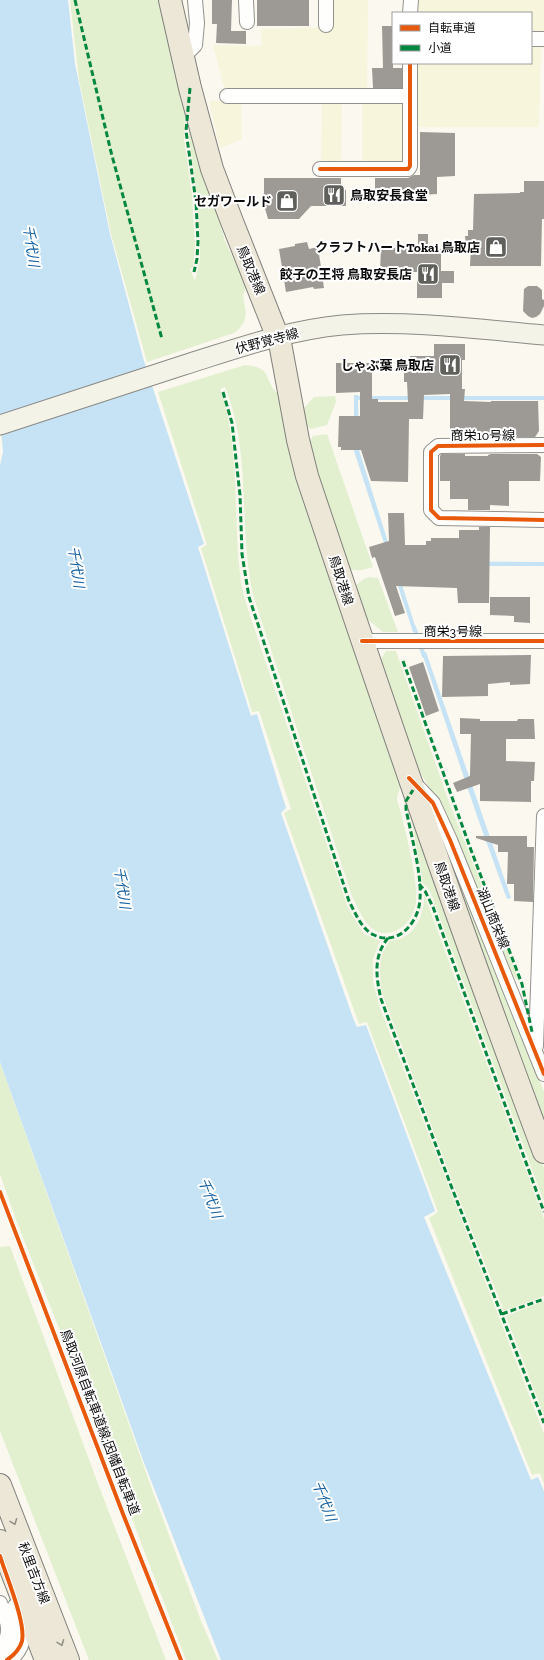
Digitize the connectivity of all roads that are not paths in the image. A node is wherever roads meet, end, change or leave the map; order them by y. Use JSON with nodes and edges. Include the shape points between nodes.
{"nodes":[{"id":1,"x":170,"y":0,"type":"edge"},
{"id":2,"x":194,"y":0,"type":"edge"},
{"id":3,"x":246,"y":0,"type":"edge"},
{"id":4,"x":326,"y":0,"type":"edge"},
{"id":5,"x":411,"y":0,"type":"edge"},
{"id":6,"x":410,"y":12,"type":"edge"},
{"id":7,"x":247,"y":22,"type":"dead end"},
{"id":8,"x":326,"y":25,"type":"dead end"},
{"id":9,"x":532,"y":39,"type":"edge"},
{"id":10,"x":544,"y":39,"type":"edge"},
{"id":11,"x":182,"y":58,"type":"junction"},
{"id":12,"x":410,"y":64,"type":"edge"},
{"id":13,"x":227,"y":96,"type":"dead end"},
{"id":14,"x":410,"y":96,"type":"junction"},
{"id":15,"x":320,"y":169,"type":"dead end"},
{"id":16,"x":544,"y":335,"type":"edge"},
{"id":17,"x":278,"y":337,"type":"junction"},
{"id":18,"x":0,"y":425,"type":"edge"},
{"id":19,"x":544,"y":445,"type":"edge"},
{"id":20,"x":544,"y":520,"type":"edge"},
{"id":21,"x":362,"y":641,"type":"junction"},
{"id":22,"x":544,"y":641,"type":"edge"},
{"id":23,"x":409,"y":778,"type":"junction"},
{"id":24,"x":544,"y":816,"type":"edge"},
{"id":25,"x":535,"y":1050,"type":"junction"},
{"id":26,"x":544,"y":1074,"type":"edge"},
{"id":27,"x":544,"y":1152,"type":"edge"},
{"id":28,"x":0,"y":1485,"type":"edge"},
{"id":29,"x":0,"y":1541,"type":"edge"},
{"id":30,"x":0,"y":1556,"type":"edge"},
{"id":31,"x":0,"y":1603,"type":"edge"},
{"id":32,"x":0,"y":1649,"type":"edge"},
{"id":33,"x":7,"y":1660,"type":"edge"},
{"id":34,"x":46,"y":1660,"type":"edge"},
{"id":35,"x":68,"y":1660,"type":"edge"}],
"edges":[{"from":1,"to":11,"type":"main road","name":"鳥取港線"},
{"from":2,"to":11,"type":"street","via":[[197,23],[195,45]]},
{"from":3,"to":7,"type":"street"},
{"from":4,"to":8,"type":"street"},
{"from":5,"to":6,"type":"street"},
{"from":9,"to":10,"type":"street"},
{"from":11,"to":17,"type":"main road","name":"鳥取港線","via":[[212,169]]},
{"from":12,"to":14,"type":"street"},
{"from":13,"to":14,"type":"street"},
{"from":14,"to":15,"type":"street","via":[[408,169]]},
{"from":16,"to":17,"type":"main road","name":"伏野覚寺線","via":[[364,324],[319,328]]},
{"from":17,"to":18,"type":"main road","name":"伏野覚寺線"},
{"from":17,"to":21,"type":"main road","name":"鳥取港線","via":[[303,464]]},
{"from":19,"to":20,"type":"street","name":"商栄10号線","via":[[438,446],[431,452],[431,510],[439,518]]},
{"from":21,"to":22,"type":"street","name":"商栄3号線"},
{"from":21,"to":23,"type":"main road","name":"鳥取港線"},
{"from":23,"to":25,"type":"street","name":"湖山商栄線","via":[[433,803]]},
{"from":23,"to":27,"type":"main road","name":"鳥取港線"},
{"from":24,"to":25,"type":"street"},
{"from":25,"to":26,"type":"street","name":"湖山商栄線"},
{"from":28,"to":35,"type":"main road","name":"秋里吉方線","one_way":true},
{"from":29,"to":34,"type":"main road","name":"秋里吉方線"},
{"from":30,"to":33,"type":"street","via":[[22,1630],[20,1646]]},
{"from":31,"to":32,"type":"street","via":[[8,1621],[6,1642]]}]}
